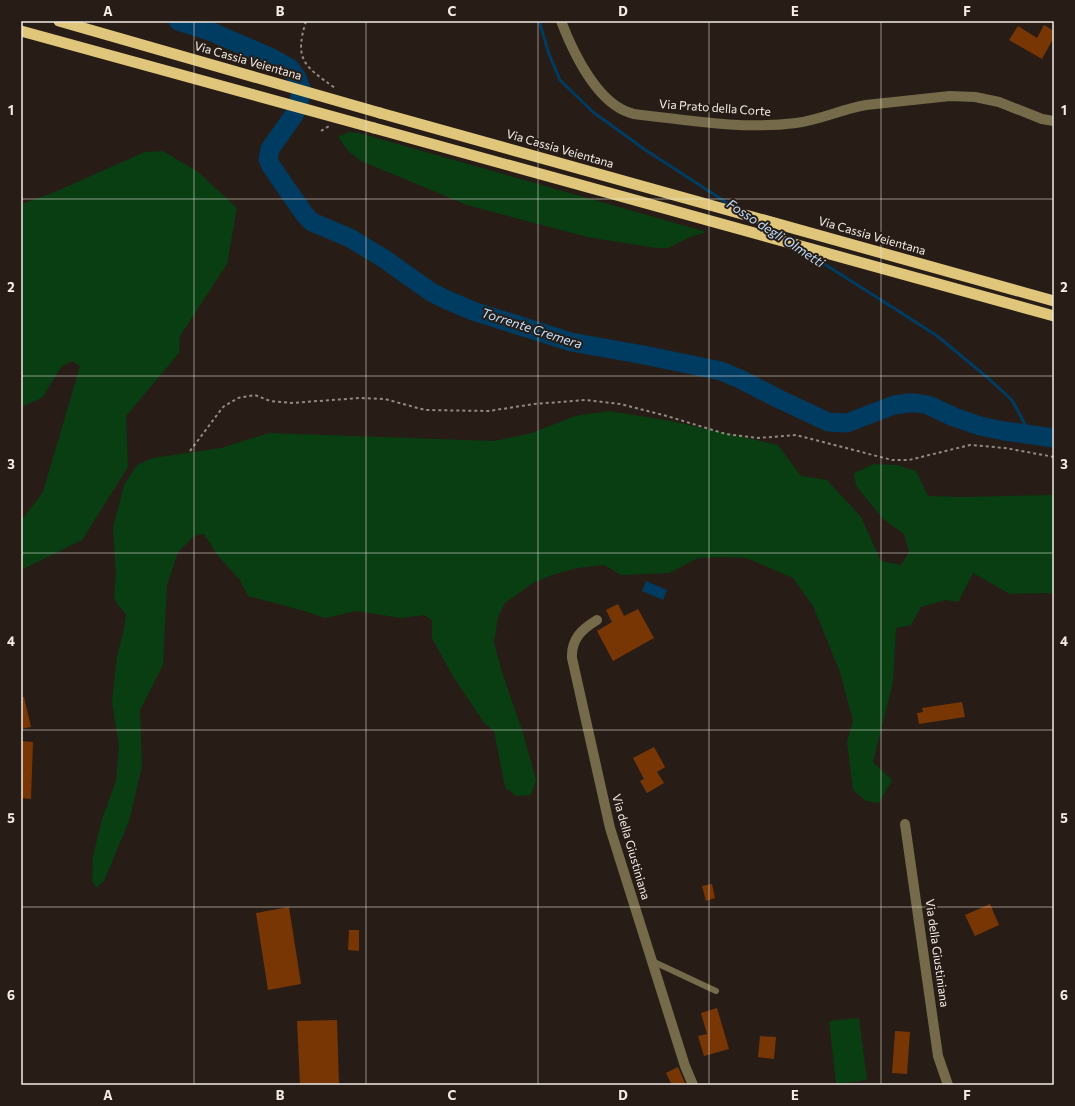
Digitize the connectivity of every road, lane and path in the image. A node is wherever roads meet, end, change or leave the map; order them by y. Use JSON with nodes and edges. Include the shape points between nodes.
{"nodes":[{"id":1,"x":59,"y":21,"type":"edge"},
{"id":2,"x":306,"y":21,"type":"edge"},
{"id":3,"x":561,"y":21,"type":"edge"},
{"id":4,"x":21,"y":31,"type":"edge"},
{"id":5,"x":337,"y":90,"type":"dead end"},
{"id":6,"x":1054,"y":121,"type":"edge"},
{"id":7,"x":330,"y":125,"type":"dead end"},
{"id":8,"x":321,"y":131,"type":"dead end"},
{"id":9,"x":1054,"y":301,"type":"edge"},
{"id":10,"x":1049,"y":314,"type":"edge"},
{"id":11,"x":190,"y":451,"type":"dead end"},
{"id":12,"x":1054,"y":457,"type":"edge"},
{"id":13,"x":597,"y":620,"type":"dead end"},
{"id":14,"x":905,"y":824,"type":"dead end"},
{"id":15,"x":652,"y":961,"type":"junction"},
{"id":16,"x":716,"y":991,"type":"dead end"},
{"id":17,"x":692,"y":1085,"type":"edge"},
{"id":18,"x":948,"y":1085,"type":"edge"}],
"edges":[{"from":1,"to":9,"type":"highway","name":"Via Cassia Veientana","bridge":true},
{"from":2,"to":5,"type":"path","via":[[300,46],[301,55],[307,65]]},
{"from":3,"to":6,"type":"street","name":"Via Prato della Corte","via":[[590,78],[614,104],[634,114],[743,125],[770,125],[808,120],[866,104],[964,96],[999,102],[1042,119]]},
{"from":4,"to":10,"type":"highway","bridge":true},
{"from":7,"to":8,"type":"path"},
{"from":11,"to":12,"type":"path","via":[[223,407],[238,398],[255,395],[270,401],[291,403],[360,398],[385,399],[425,410],[489,411],[586,400],[620,404],[726,434],[758,438],[796,435],[892,460],[909,460],[970,445]]},
{"from":13,"to":15,"type":"street","name":"Via della Giustiniana","via":[[583,629],[576,639],[572,658],[610,828]]},
{"from":14,"to":18,"type":"street","name":"Via della Giustiniana","via":[[938,1056]]},
{"from":15,"to":16,"type":"lane"},
{"from":15,"to":17,"type":"street","name":"Via della Giustiniana"}]}
